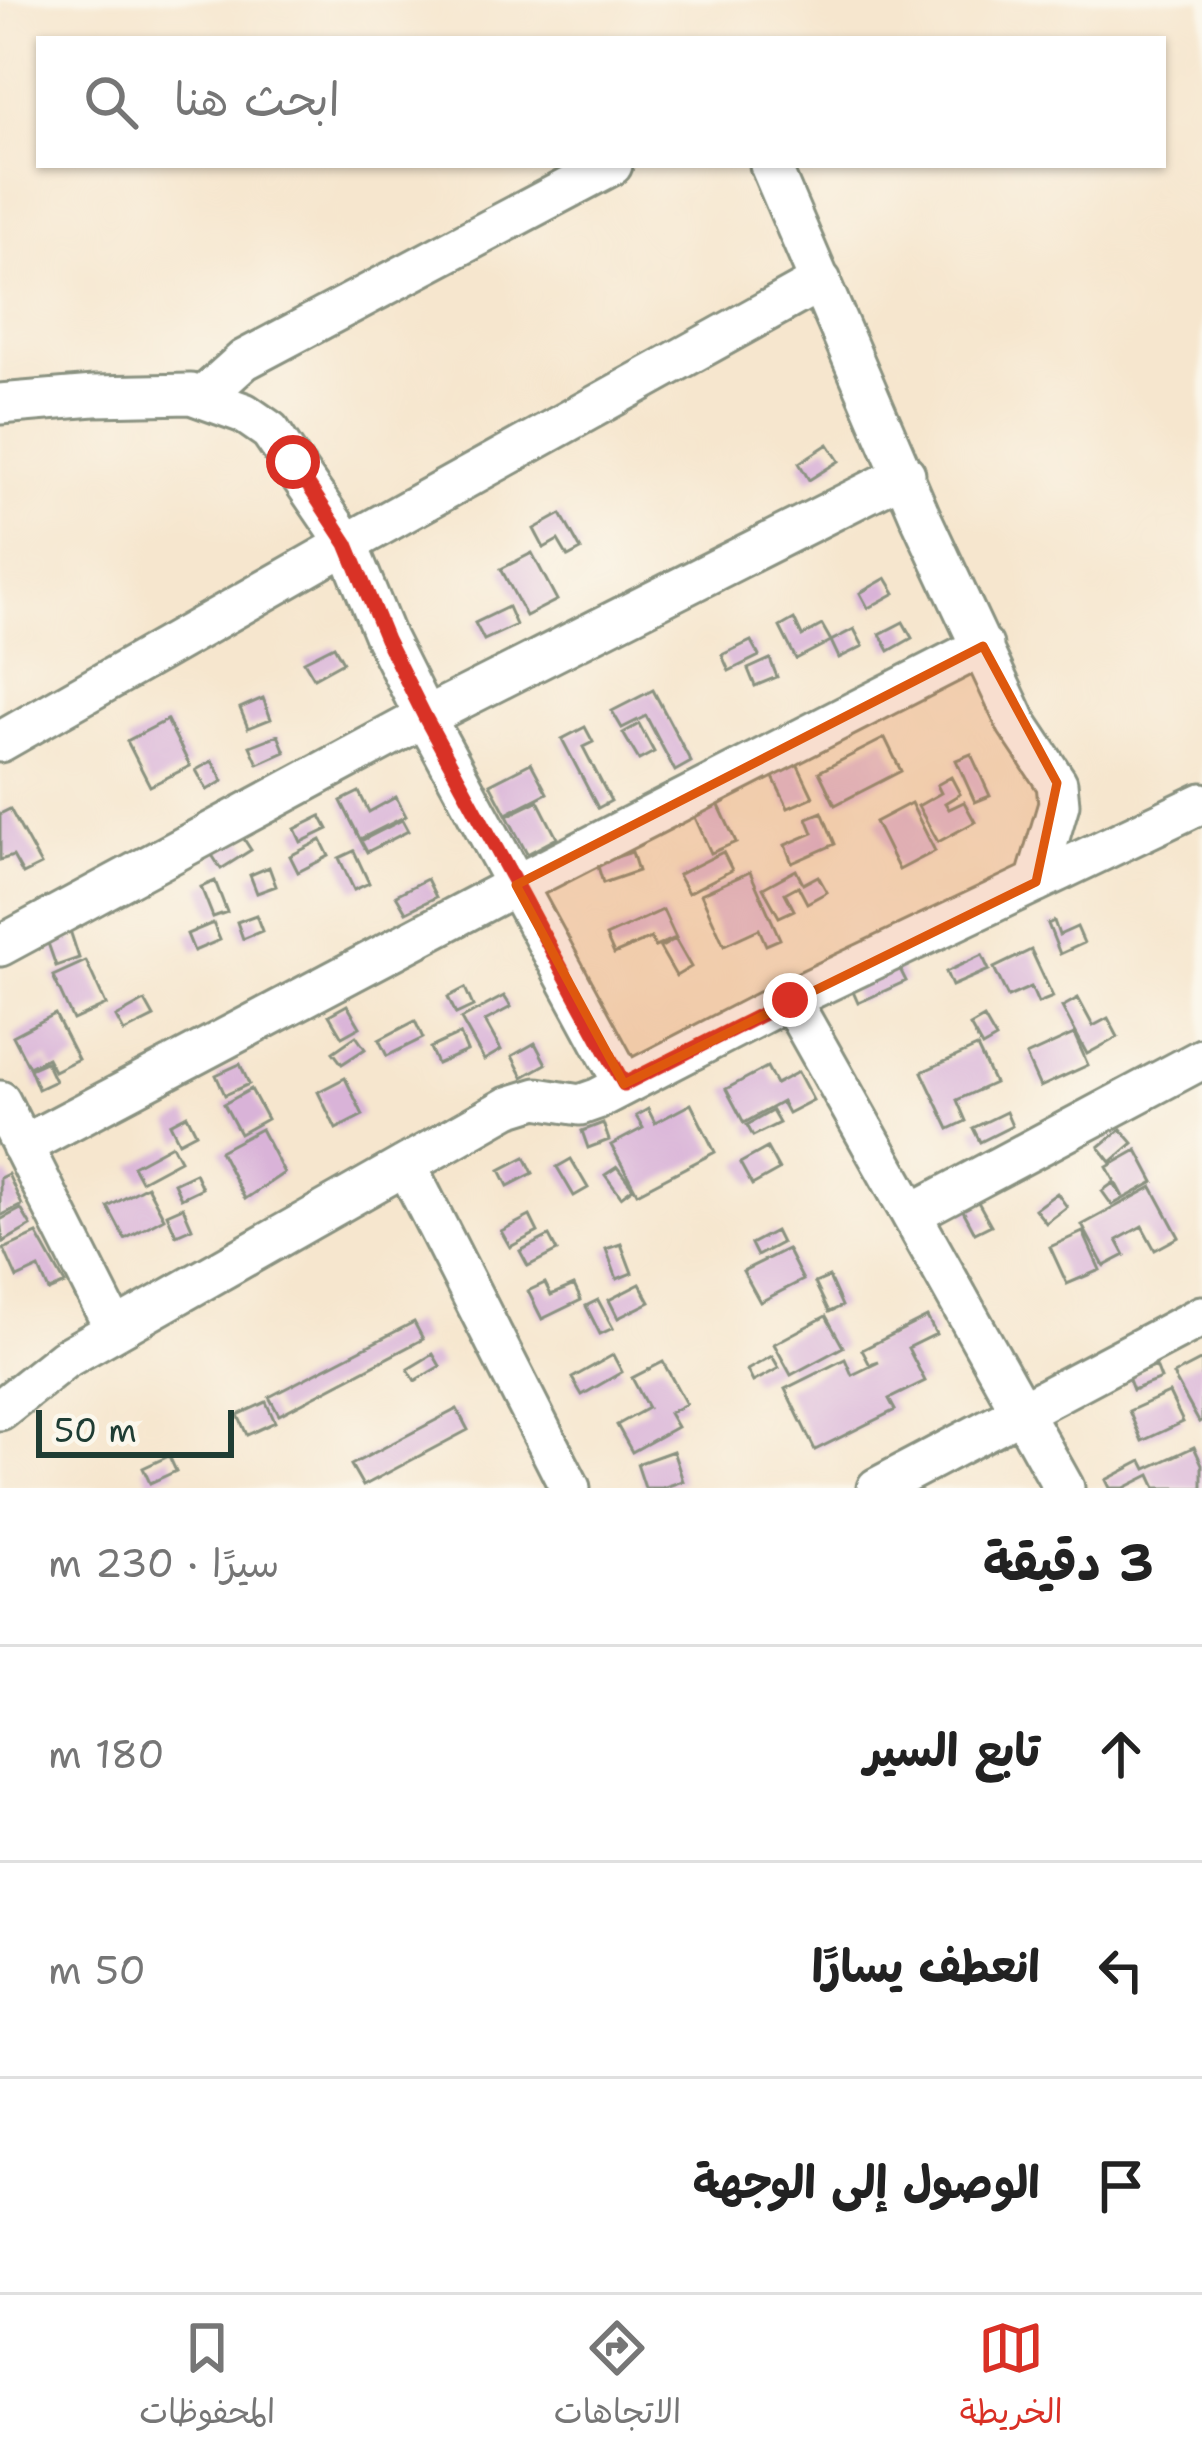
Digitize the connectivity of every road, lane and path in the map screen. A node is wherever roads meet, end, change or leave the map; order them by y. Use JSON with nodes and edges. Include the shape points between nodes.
{"nodes":[{"id":1,"x":605,"y":168,"type":"edge"},
{"id":2,"x":771,"y":168,"type":"edge"},
{"id":3,"x":821,"y":281,"type":"junction"},
{"id":4,"x":204,"y":396,"type":"junction"},
{"id":5,"x":0,"y":404,"type":"edge"},
{"id":6,"x":905,"y":474,"type":"junction"},
{"id":7,"x":347,"y":544,"type":"junction"},
{"id":8,"x":983,"y":646,"type":"junction"},
{"id":9,"x":425,"y":717,"type":"junction"},
{"id":10,"x":0,"y":742,"type":"edge"},
{"id":11,"x":1202,"y":803,"type":"edge"},
{"id":12,"x":1036,"y":882,"type":"junction"},
{"id":13,"x":516,"y":885,"type":"junction"},
{"id":14,"x":0,"y":946,"type":"edge"},
{"id":15,"x":790,"y":1000,"type":"junction"},
{"id":16,"x":1202,"y":1059,"type":"edge"},
{"id":17,"x":624,"y":1084,"type":"junction"},
{"id":18,"x":0,"y":1101,"type":"edge"},
{"id":19,"x":22,"y":1146,"type":"junction"},
{"id":20,"x":407,"y":1166,"type":"junction"},
{"id":21,"x":911,"y":1214,"type":"junction"},
{"id":22,"x":1202,"y":1316,"type":"edge"},
{"id":23,"x":115,"y":1330,"type":"junction"},
{"id":24,"x":0,"y":1410,"type":"edge"},
{"id":25,"x":1021,"y":1411,"type":"junction"},
{"id":26,"x":570,"y":1488,"type":"edge"},
{"id":27,"x":877,"y":1488,"type":"edge"},
{"id":28,"x":1064,"y":1488,"type":"edge"}],
"edges":[{"from":1,"to":4,"type":"street","via":[[244,360]]},
{"from":2,"to":3,"type":"street"},
{"from":3,"to":6,"type":"street"},
{"from":3,"to":7,"type":"street"},
{"from":4,"to":5,"type":"street"},
{"from":4,"to":7,"type":"street","via":[[270,430]]},
{"from":6,"to":8,"type":"street"},
{"from":6,"to":9,"type":"street"},
{"from":7,"to":9,"type":"street"},
{"from":7,"to":10,"type":"street"},
{"from":8,"to":12,"type":"street","via":[[1017,723],[1058,783]]},
{"from":8,"to":13,"type":"street"},
{"from":9,"to":13,"type":"street"},
{"from":9,"to":14,"type":"street"},
{"from":11,"to":12,"type":"street"},
{"from":12,"to":15,"type":"street"},
{"from":13,"to":17,"type":"street"},
{"from":13,"to":19,"type":"street"},
{"from":15,"to":17,"type":"street"},
{"from":15,"to":21,"type":"street"},
{"from":16,"to":21,"type":"street"},
{"from":17,"to":20,"type":"street","via":[[580,1105],[537,1098],[508,1107]]},
{"from":18,"to":19,"type":"street"},
{"from":19,"to":23,"type":"street"},
{"from":20,"to":23,"type":"street"},
{"from":20,"to":26,"type":"street"},
{"from":21,"to":25,"type":"street"},
{"from":22,"to":25,"type":"street"},
{"from":23,"to":24,"type":"street"},
{"from":25,"to":27,"type":"street"},
{"from":25,"to":28,"type":"street"}]}
